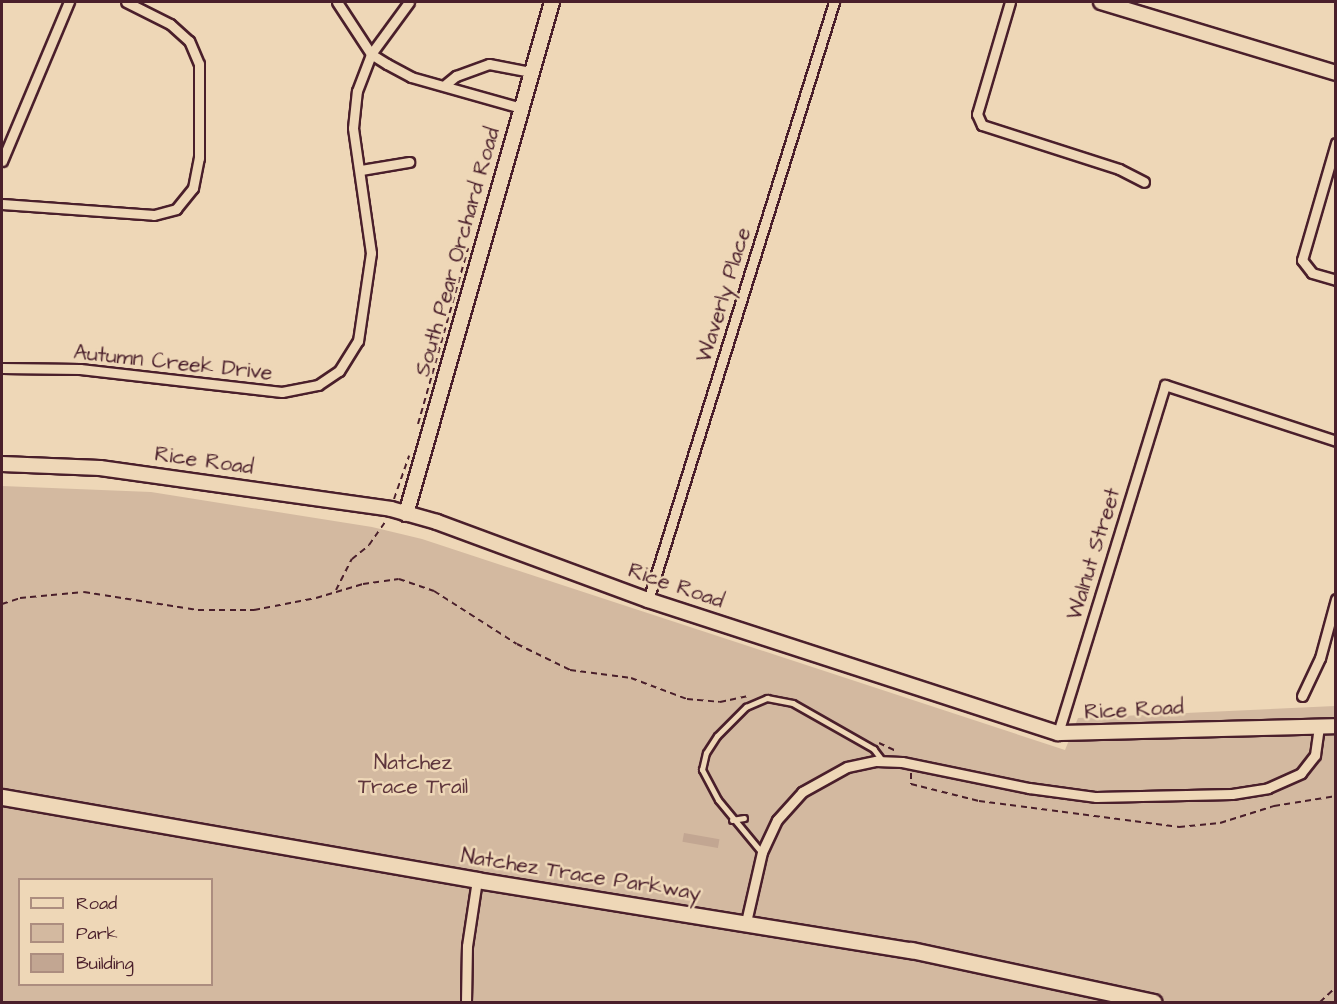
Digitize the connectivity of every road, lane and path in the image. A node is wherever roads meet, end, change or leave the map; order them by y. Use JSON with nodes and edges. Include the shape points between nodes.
{"nodes":[{"id":1,"x":69,"y":2,"type":"edge"},
{"id":2,"x":126,"y":2,"type":"edge"},
{"id":3,"x":337,"y":2,"type":"edge"},
{"id":4,"x":409,"y":2,"type":"edge"},
{"id":5,"x":552,"y":2,"type":"edge"},
{"id":6,"x":834,"y":2,"type":"edge"},
{"id":7,"x":1010,"y":2,"type":"edge"},
{"id":8,"x":1101,"y":2,"type":"edge"},
{"id":9,"x":371,"y":54,"type":"junction"},
{"id":10,"x":531,"y":72,"type":"junction"},
{"id":11,"x":1335,"y":73,"type":"edge"},
{"id":12,"x":446,"y":84,"type":"junction"},
{"id":13,"x":521,"y":108,"type":"junction"},
{"id":14,"x":1335,"y":143,"type":"edge"},
{"id":15,"x":2,"y":161,"type":"edge"},
{"id":16,"x":409,"y":162,"type":"dead end"},
{"id":17,"x":361,"y":170,"type":"junction"},
{"id":18,"x":1144,"y":182,"type":"dead end"},
{"id":19,"x":2,"y":204,"type":"edge"},
{"id":20,"x":1335,"y":280,"type":"edge"},
{"id":21,"x":2,"y":368,"type":"edge"},
{"id":22,"x":1335,"y":441,"type":"edge"},
{"id":23,"x":2,"y":464,"type":"edge"},
{"id":24,"x":406,"y":513,"type":"junction"},
{"id":25,"x":387,"y":520,"type":"dead end"},
{"id":26,"x":336,"y":591,"type":"junction"},
{"id":27,"x":648,"y":600,"type":"junction"},
{"id":28,"x":1335,"y":603,"type":"edge"},
{"id":29,"x":2,"y":604,"type":"edge"},
{"id":30,"x":754,"y":695,"type":"dead end"},
{"id":31,"x":1302,"y":696,"type":"dead end"},
{"id":32,"x":1319,"y":726,"type":"junction"},
{"id":33,"x":1335,"y":726,"type":"edge"},
{"id":34,"x":1058,"y":733,"type":"junction"},
{"id":35,"x":873,"y":740,"type":"dead end"},
{"id":36,"x":904,"y":753,"type":"dead end"},
{"id":37,"x":883,"y":761,"type":"junction"},
{"id":38,"x":911,"y":769,"type":"dead end"},
{"id":39,"x":1335,"y":796,"type":"edge"},
{"id":40,"x":2,"y":797,"type":"edge"},
{"id":41,"x":744,"y":818,"type":"dead end"},
{"id":42,"x":732,"y":820,"type":"junction"},
{"id":43,"x":762,"y":852,"type":"junction"},
{"id":44,"x":477,"y":880,"type":"junction"},
{"id":45,"x":746,"y":922,"type":"junction"},
{"id":46,"x":1335,"y":987,"type":"edge"},
{"id":47,"x":466,"y":1002,"type":"edge"},
{"id":48,"x":1153,"y":1002,"type":"edge"},
{"id":49,"x":1320,"y":1002,"type":"edge"}],
"edges":[{"from":1,"to":15,"type":"street"},
{"from":2,"to":19,"type":"street","via":[[170,24],[189,41],[199,64],[199,158],[193,188],[176,209],[154,215]]},
{"from":3,"to":9,"type":"street"},
{"from":4,"to":9,"type":"street","name":"Autumn Creek Drive"},
{"from":5,"to":10,"type":"street","name":"South Pear Orchard Road"},
{"from":6,"to":27,"type":"street","name":"Waverly Place"},
{"from":7,"to":18,"type":"street","via":[[977,114],[982,125],[1119,170]]},
{"from":8,"to":11,"type":"street"},
{"from":9,"to":12,"type":"street","via":[[411,76]]},
{"from":9,"to":17,"type":"street","name":"Autumn Creek Drive","via":[[357,91],[353,128]]},
{"from":10,"to":12,"type":"street","via":[[489,64],[456,76]]},
{"from":10,"to":13,"type":"street","name":"South Pear Orchard Road"},
{"from":12,"to":13,"type":"street"},
{"from":13,"to":24,"type":"street","name":"South Pear Orchard Road"},
{"from":14,"to":20,"type":"street","via":[[1302,254],[1306,269]]},
{"from":16,"to":17,"type":"street"},
{"from":17,"to":21,"type":"street","name":"Autumn Creek Drive","via":[[371,253],[358,341],[339,371],[318,385],[282,392],[80,369]]},
{"from":22,"to":34,"type":"street","name":"Walnut Street","via":[[1165,385]]},
{"from":23,"to":24,"type":"street","name":"Rice Road","via":[[100,468]]},
{"from":24,"to":27,"type":"street","name":"Rice Road"},
{"from":25,"to":26,"type":"path","via":[[369,545],[351,559]]},
{"from":26,"to":29,"type":"path","via":[[254,610],[198,610],[84,592],[20,598]]},
{"from":26,"to":30,"type":"path","via":[[384,580],[414,582],[469,611],[517,644],[570,670],[631,678],[687,699],[720,702]]},
{"from":27,"to":34,"type":"street","name":"Rice Road"},
{"from":28,"to":31,"type":"street","via":[[1320,658]]},
{"from":32,"to":33,"type":"street","name":"Rice Road"},
{"from":32,"to":34,"type":"street","name":"Rice Road"},
{"from":32,"to":37,"type":"street","via":[[1315,755],[1301,773],[1268,788],[1232,794],[1096,797]]},
{"from":35,"to":36,"type":"path"},
{"from":37,"to":42,"type":"lane","via":[[874,748],[793,703],[774,698],[758,701],[717,736],[702,766],[711,789]]},
{"from":37,"to":43,"type":"street","via":[[847,767],[807,788],[777,820]]},
{"from":38,"to":39,"type":"path","via":[[911,784],[946,794],[1159,826],[1220,823],[1258,810]]},
{"from":40,"to":44,"type":"main road","name":"Natchez Trace Parkway"},
{"from":41,"to":42,"type":"lane"},
{"from":42,"to":43,"type":"lane"},
{"from":43,"to":45,"type":"street"},
{"from":44,"to":45,"type":"main road","name":"Natchez Trace Parkway"},
{"from":44,"to":47,"type":"street","via":[[467,946]]},
{"from":45,"to":48,"type":"main road","name":"Natchez Trace Parkway","via":[[911,950]]},
{"from":46,"to":49,"type":"path"}]}
